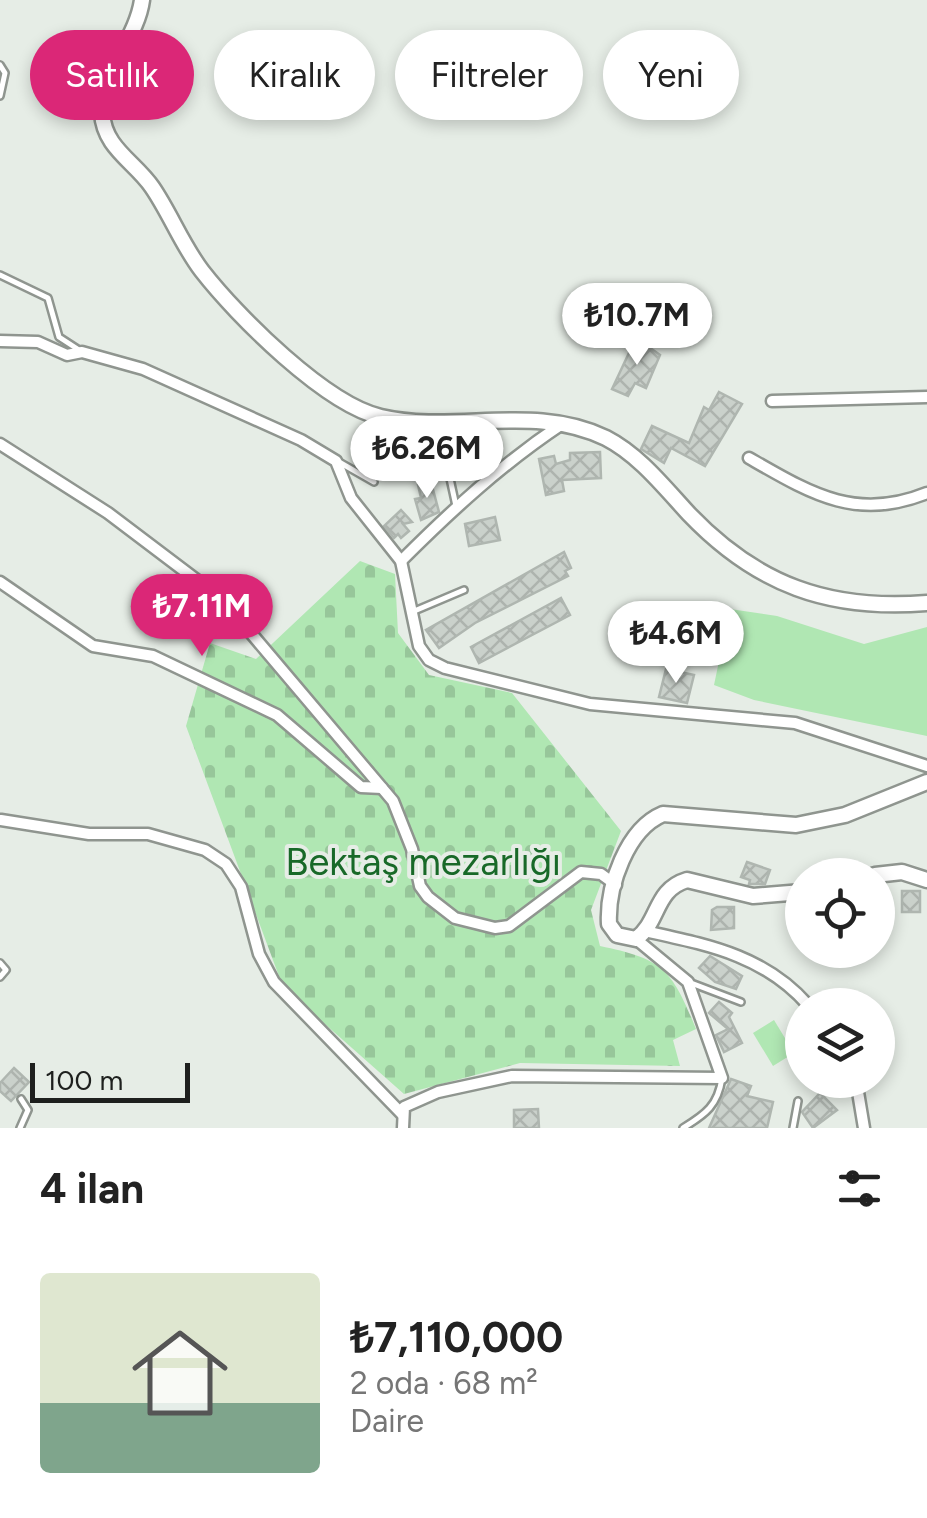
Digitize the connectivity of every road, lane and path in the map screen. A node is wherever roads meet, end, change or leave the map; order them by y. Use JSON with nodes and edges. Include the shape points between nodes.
{"nodes":[{"id":1,"x":142,"y":0,"type":"edge"},
{"id":2,"x":0,"y":65,"type":"edge"},
{"id":3,"x":0,"y":96,"type":"edge"},
{"id":4,"x":0,"y":276,"type":"edge"},
{"id":5,"x":0,"y":340,"type":"edge"},
{"id":6,"x":82,"y":352,"type":"junction"},
{"id":7,"x":927,"y":397,"type":"edge"},
{"id":8,"x":772,"y":401,"type":"dead end"},
{"id":9,"x":563,"y":424,"type":"junction"},
{"id":10,"x":442,"y":442,"type":"dead end"},
{"id":11,"x":0,"y":444,"type":"edge"},
{"id":12,"x":749,"y":458,"type":"dead end"},
{"id":13,"x":336,"y":461,"type":"junction"},
{"id":14,"x":374,"y":482,"type":"dead end"},
{"id":15,"x":927,"y":493,"type":"edge"},
{"id":16,"x":456,"y":506,"type":"junction"},
{"id":17,"x":401,"y":561,"type":"junction"},
{"id":18,"x":0,"y":582,"type":"edge"},
{"id":19,"x":464,"y":590,"type":"dead end"},
{"id":20,"x":927,"y":603,"type":"edge"},
{"id":21,"x":412,"y":612,"type":"junction"},
{"id":22,"x":927,"y":766,"type":"edge"},
{"id":23,"x":927,"y":782,"type":"edge"},
{"id":24,"x":383,"y":788,"type":"junction"},
{"id":25,"x":1,"y":820,"type":"edge"},
{"id":26,"x":895,"y":873,"type":"edge"},
{"id":27,"x":927,"y":880,"type":"edge"},
{"id":28,"x":616,"y":885,"type":"junction"},
{"id":29,"x":785,"y":893,"type":"edge"},
{"id":30,"x":640,"y":935,"type":"junction"},
{"id":31,"x":0,"y":963,"type":"edge"},
{"id":32,"x":0,"y":978,"type":"edge"},
{"id":33,"x":688,"y":982,"type":"junction"},
{"id":34,"x":793,"y":988,"type":"edge"},
{"id":35,"x":742,"y":1002,"type":"dead end"},
{"id":36,"x":722,"y":1078,"type":"junction"},
{"id":37,"x":859,"y":1098,"type":"edge"},
{"id":38,"x":21,"y":1099,"type":"dead end"},
{"id":39,"x":798,"y":1102,"type":"dead end"},
{"id":40,"x":403,"y":1122,"type":"edge"},
{"id":41,"x":20,"y":1128,"type":"edge"},
{"id":42,"x":683,"y":1128,"type":"edge"},
{"id":43,"x":794,"y":1128,"type":"edge"},
{"id":44,"x":864,"y":1128,"type":"edge"}],
"edges":[{"from":1,"to":9,"type":"street","via":[[102,101],[106,131],[150,183],[223,295],[306,375],[360,411],[385,418]]},
{"from":2,"to":3,"type":"lane"},
{"from":4,"to":6,"type":"lane","via":[[48,298],[60,337]]},
{"from":5,"to":6,"type":"street","via":[[38,342],[67,355]]},
{"from":6,"to":13,"type":"street","via":[[143,369]]},
{"from":7,"to":8,"type":"street"},
{"from":9,"to":16,"type":"street"},
{"from":9,"to":20,"type":"street","via":[[622,448],[727,552],[760,574],[855,603]]},
{"from":10,"to":16,"type":"lane"},
{"from":11,"to":24,"type":"street","via":[[223,600]]},
{"from":12,"to":15,"type":"street","via":[[816,497],[898,505]]},
{"from":13,"to":14,"type":"lane"},
{"from":13,"to":17,"type":"street","via":[[351,498]]},
{"from":16,"to":17,"type":"street"},
{"from":17,"to":21,"type":"street"},
{"from":18,"to":24,"type":"street","via":[[93,646],[153,656],[277,715],[361,786]]},
{"from":19,"to":21,"type":"lane"},
{"from":21,"to":22,"type":"street","via":[[419,646],[444,668],[590,704],[795,723]]},
{"from":23,"to":28,"type":"street","via":[[845,815],[796,825],[663,814],[636,831]]},
{"from":24,"to":28,"type":"street","via":[[402,819],[420,886],[455,918],[509,926],[581,872],[601,874]]},
{"from":25,"to":40,"type":"street","via":[[89,834],[148,834],[205,850],[226,864],[241,887],[274,982]]},
{"from":26,"to":27,"type":"street"},
{"from":28,"to":30,"type":"street","via":[[609,924],[616,935]]},
{"from":29,"to":30,"type":"street","via":[[754,896],[687,880],[662,894]]},
{"from":30,"to":33,"type":"street"},
{"from":30,"to":34,"type":"street","via":[[739,953]]},
{"from":31,"to":32,"type":"lane","via":[[6,970]]},
{"from":33,"to":35,"type":"lane"},
{"from":33,"to":36,"type":"street"},
{"from":36,"to":40,"type":"street","via":[[512,1076],[438,1092],[404,1107]]},
{"from":36,"to":42,"type":"lane","via":[[720,1097],[707,1114]]},
{"from":37,"to":44,"type":"street"},
{"from":38,"to":41,"type":"lane","via":[[28,1110]]},
{"from":39,"to":43,"type":"lane"}]}
